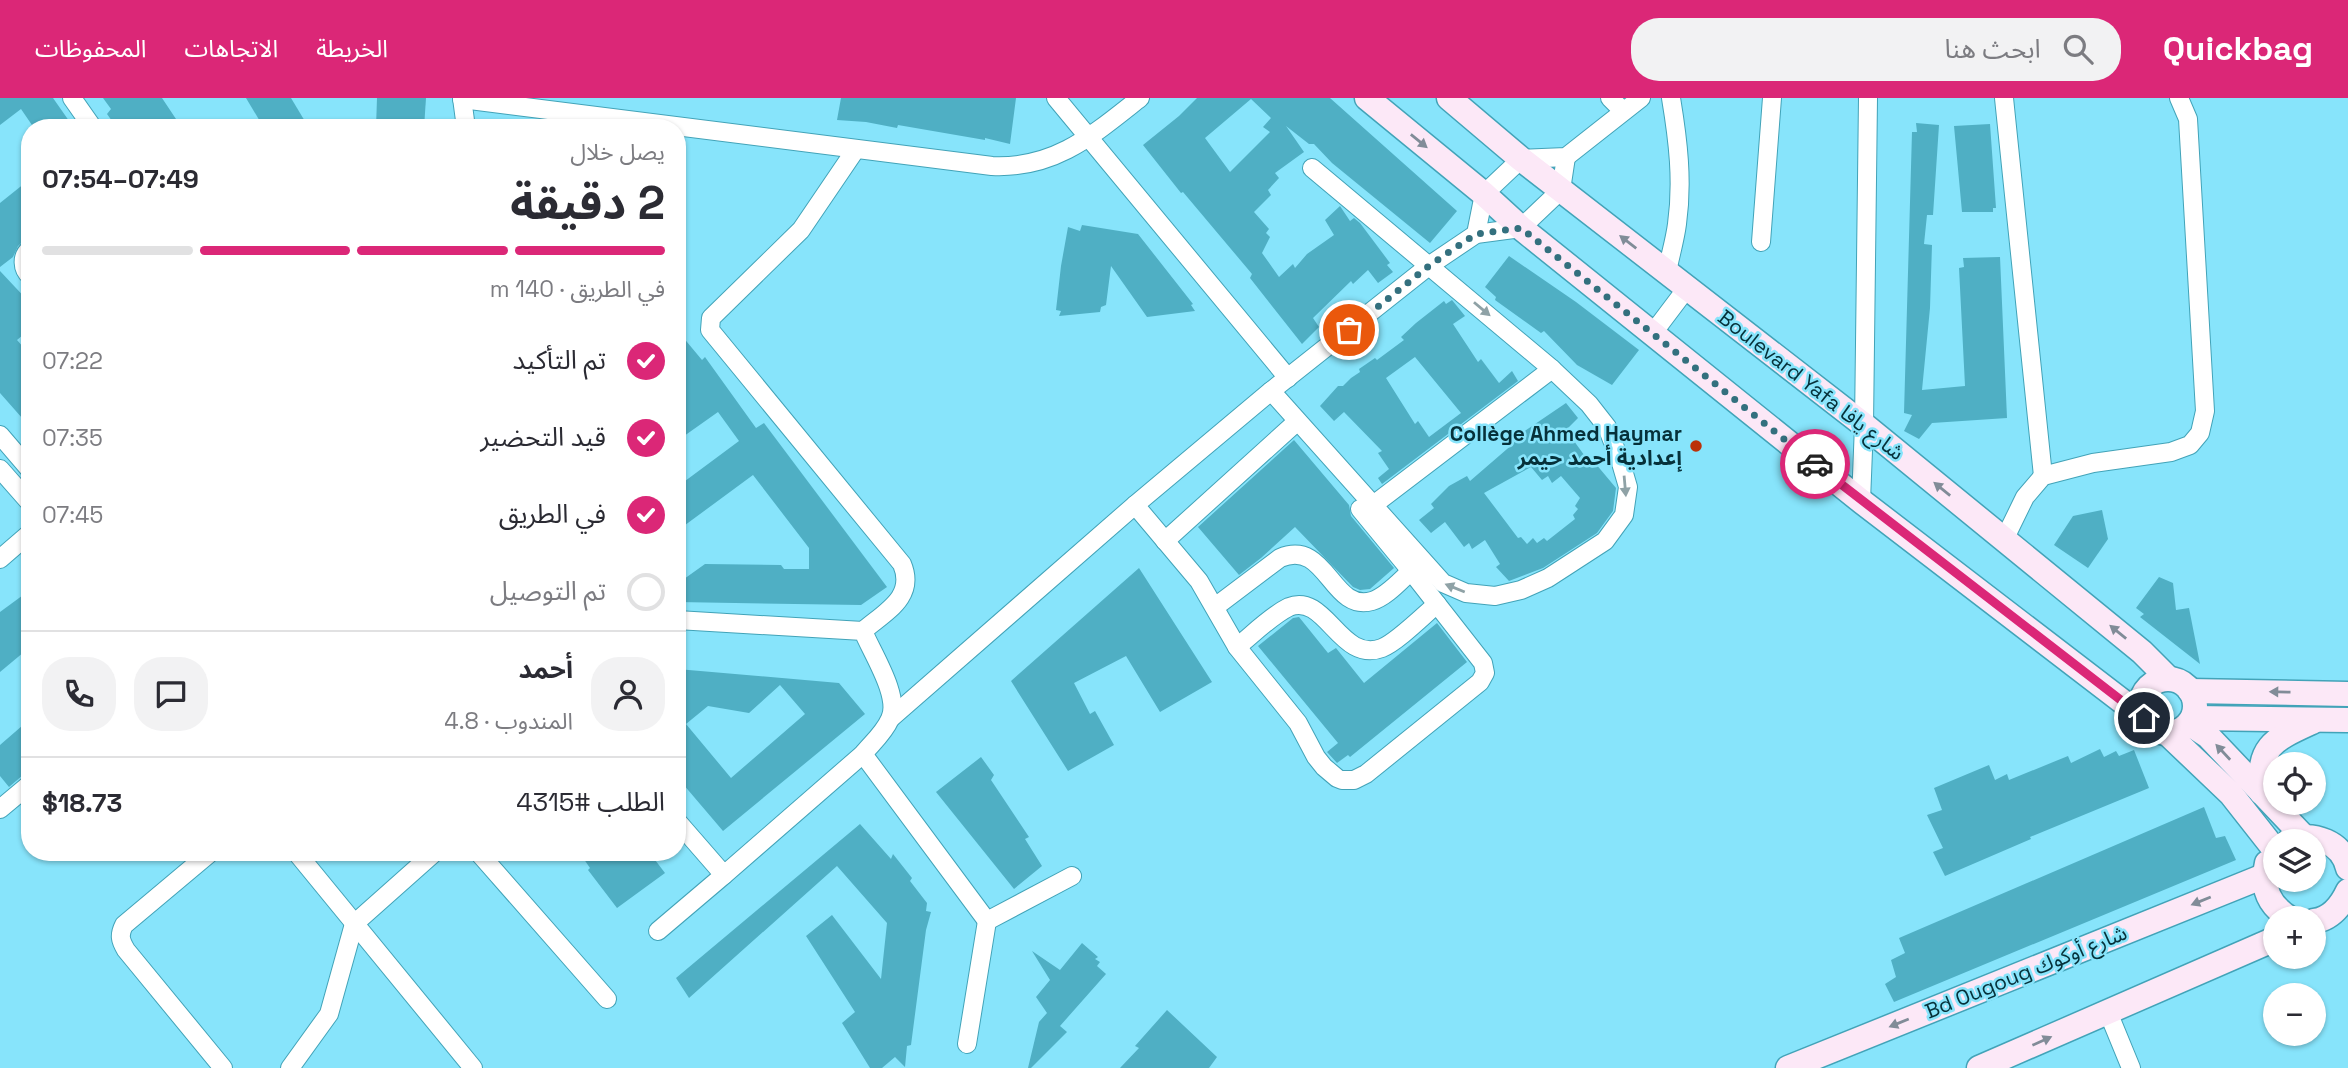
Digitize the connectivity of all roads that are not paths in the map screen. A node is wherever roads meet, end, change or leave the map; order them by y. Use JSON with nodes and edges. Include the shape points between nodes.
{"nodes":[{"id":1,"x":72,"y":98,"type":"edge"},
{"id":2,"x":462,"y":98,"type":"edge"},
{"id":3,"x":1056,"y":98,"type":"edge"},
{"id":4,"x":1140,"y":98,"type":"edge"},
{"id":5,"x":1367,"y":98,"type":"edge"},
{"id":6,"x":1449,"y":98,"type":"edge"},
{"id":7,"x":1610,"y":98,"type":"edge"},
{"id":8,"x":1641,"y":98,"type":"edge"},
{"id":9,"x":1671,"y":98,"type":"edge"},
{"id":10,"x":1772,"y":98,"type":"edge"},
{"id":11,"x":1868,"y":98,"type":"edge"},
{"id":12,"x":2004,"y":98,"type":"edge"},
{"id":13,"x":2179,"y":98,"type":"edge"},
{"id":14,"x":1623,"y":111,"type":"junction"},
{"id":15,"x":87,"y":119,"type":"edge"},
{"id":16,"x":465,"y":119,"type":"edge"},
{"id":17,"x":624,"y":119,"type":"edge"},
{"id":18,"x":686,"y":127,"type":"edge"},
{"id":19,"x":1090,"y":138,"type":"junction"},
{"id":20,"x":856,"y":149,"type":"junction"},
{"id":21,"x":1566,"y":157,"type":"junction"},
{"id":22,"x":1521,"y":159,"type":"junction"},
{"id":23,"x":1312,"y":168,"type":"dead end"},
{"id":24,"x":1561,"y":190,"type":"junction"},
{"id":25,"x":1483,"y":194,"type":"junction"},
{"id":26,"x":1521,"y":228,"type":"junction"},
{"id":27,"x":1476,"y":234,"type":"junction"},
{"id":28,"x":1761,"y":242,"type":"dead end"},
{"id":29,"x":1430,"y":265,"type":"junction"},
{"id":30,"x":1667,"y":272,"type":"junction"},
{"id":31,"x":1687,"y":288,"type":"junction"},
{"id":32,"x":1653,"y":333,"type":"junction"},
{"id":33,"x":1552,"y":369,"type":"junction"},
{"id":34,"x":1288,"y":378,"type":"junction"},
{"id":35,"x":1269,"y":393,"type":"junction"},
{"id":36,"x":1864,"y":425,"type":"junction"},
{"id":37,"x":1291,"y":426,"type":"junction"},
{"id":38,"x":0,"y":435,"type":"edge"},
{"id":39,"x":21,"y":460,"type":"edge"},
{"id":40,"x":0,"y":469,"type":"edge"},
{"id":41,"x":2043,"y":476,"type":"junction"},
{"id":42,"x":21,"y":493,"type":"edge"},
{"id":43,"x":1861,"y":500,"type":"junction"},
{"id":44,"x":1135,"y":505,"type":"junction"},
{"id":45,"x":1372,"y":506,"type":"junction"},
{"id":46,"x":2004,"y":540,"type":"junction"},
{"id":47,"x":21,"y":541,"type":"edge"},
{"id":48,"x":1165,"y":541,"type":"junction"},
{"id":49,"x":0,"y":559,"type":"edge"},
{"id":50,"x":1411,"y":571,"type":"junction"},
{"id":51,"x":1437,"y":604,"type":"junction"},
{"id":52,"x":1215,"y":607,"type":"junction"},
{"id":53,"x":686,"y":621,"type":"edge"},
{"id":54,"x":863,"y":631,"type":"junction"},
{"id":55,"x":1237,"y":647,"type":"junction"},
{"id":56,"x":2168,"y":678,"type":"junction"},
{"id":57,"x":2190,"y":691,"type":"junction"},
{"id":58,"x":2348,"y":694,"type":"edge"},
{"id":59,"x":891,"y":718,"type":"junction"},
{"id":60,"x":2144,"y":718,"type":"junction"},
{"id":61,"x":2316,"y":720,"type":"junction"},
{"id":62,"x":2348,"y":720,"type":"edge"},
{"id":63,"x":2184,"y":725,"type":"junction"},
{"id":64,"x":863,"y":754,"type":"junction"},
{"id":65,"x":21,"y":791,"type":"edge"},
{"id":66,"x":2262,"y":793,"type":"junction"},
{"id":67,"x":0,"y":808,"type":"edge"},
{"id":68,"x":2288,"y":829,"type":"edge"},
{"id":69,"x":686,"y":831,"type":"edge"},
{"id":70,"x":2263,"y":835,"type":"edge"},
{"id":71,"x":2326,"y":841,"type":"edge"},
{"id":72,"x":200,"y":861,"type":"edge"},
{"id":73,"x":303,"y":861,"type":"edge"},
{"id":74,"x":425,"y":861,"type":"edge"},
{"id":75,"x":486,"y":861,"type":"edge"},
{"id":76,"x":2348,"y":868,"type":"edge"},
{"id":77,"x":724,"y":875,"type":"junction"},
{"id":78,"x":1072,"y":876,"type":"dead end"},
{"id":79,"x":2263,"y":876,"type":"edge"},
{"id":80,"x":2348,"y":891,"type":"edge"},
{"id":81,"x":2326,"y":916,"type":"edge"},
{"id":82,"x":987,"y":921,"type":"junction"},
{"id":83,"x":354,"y":924,"type":"junction"},
{"id":84,"x":658,"y":931,"type":"dead end"},
{"id":85,"x":2263,"y":944,"type":"edge"},
{"id":86,"x":607,"y":999,"type":"dead end"},
{"id":87,"x":2108,"y":1012,"type":"junction"},
{"id":88,"x":967,"y":1044,"type":"dead end"},
{"id":89,"x":223,"y":1068,"type":"edge"},
{"id":90,"x":290,"y":1068,"type":"edge"},
{"id":91,"x":473,"y":1068,"type":"edge"},
{"id":92,"x":1788,"y":1068,"type":"edge"},
{"id":93,"x":1979,"y":1068,"type":"edge"},
{"id":94,"x":2131,"y":1068,"type":"edge"}],
"edges":[{"from":1,"to":15,"type":"street"},
{"from":2,"to":16,"type":"street"},
{"from":2,"to":17,"type":"street"},
{"from":3,"to":19,"type":"street"},
{"from":4,"to":19,"type":"street"},
{"from":5,"to":25,"type":"street","one_way":true},
{"from":6,"to":22,"type":"street","name":"Boulevard Yafa شارع يافا"},
{"from":7,"to":14,"type":"street"},
{"from":8,"to":14,"type":"street"},
{"from":9,"to":30,"type":"street","via":[[1680,178]]},
{"from":10,"to":28,"type":"street"},
{"from":11,"to":36,"type":"street"},
{"from":12,"to":41,"type":"street"},
{"from":13,"to":41,"type":"street","via":[[2189,132],[2205,411],[2200,433],[2190,445],[2171,452],[2092,463]]},
{"from":14,"to":21,"type":"street"},
{"from":18,"to":20,"type":"street"},
{"from":19,"to":20,"type":"street","via":[[1051,158],[1016,167]]},
{"from":19,"to":34,"type":"street"},
{"from":20,"to":54,"type":"street","via":[[801,230],[710,318],[710,330],[902,564],[906,589]]},
{"from":21,"to":22,"type":"street"},
{"from":21,"to":24,"type":"street"},
{"from":22,"to":24,"type":"street","name":"Boulevard Yafa شارع يافا"},
{"from":22,"to":25,"type":"street"},
{"from":23,"to":29,"type":"street"},
{"from":24,"to":26,"type":"street"},
{"from":30,"to":24,"type":"street","name":"Boulevard Yafa شارع يافا","one_way":true},
{"from":25,"to":26,"type":"street"},
{"from":25,"to":27,"type":"street"},
{"from":26,"to":27,"type":"street"},
{"from":26,"to":32,"type":"street"},
{"from":27,"to":29,"type":"street"},
{"from":29,"to":33,"type":"street","one_way":true},
{"from":29,"to":34,"type":"street"},
{"from":30,"to":31,"type":"street","name":"Boulevard Yafa شارع يافا"},
{"from":31,"to":32,"type":"street"},
{"from":31,"to":36,"type":"street","name":"Boulevard Yafa شارع يافا"},
{"from":32,"to":43,"type":"street"},
{"from":33,"to":45,"type":"street"},
{"from":33,"to":45,"type":"street","one_way":true,"via":[[1606,427],[1621,463],[1628,487],[1624,515],[1605,541],[1521,590],[1494,597],[1466,593],[1443,583]]},
{"from":34,"to":35,"type":"street"},
{"from":35,"to":37,"type":"street"},
{"from":35,"to":44,"type":"street"},
{"from":35,"to":45,"type":"street"},
{"from":36,"to":43,"type":"street"},
{"from":46,"to":36,"type":"street","name":"Boulevard Yafa شارع يافا","one_way":true},
{"from":37,"to":48,"type":"street"},
{"from":37,"to":50,"type":"street"},
{"from":38,"to":39,"type":"street"},
{"from":40,"to":42,"type":"street"},
{"from":41,"to":46,"type":"street","via":[[2025,498]]},
{"from":43,"to":60,"type":"street"},
{"from":44,"to":48,"type":"street"},
{"from":44,"to":59,"type":"street"},
{"from":56,"to":46,"type":"street","name":"Boulevard Yafa شارع يافا","one_way":true},
{"from":47,"to":49,"type":"street"},
{"from":48,"to":52,"type":"street"},
{"from":50,"to":51,"type":"street"},
{"from":50,"to":52,"type":"street","via":[[1375,600],[1362,602],[1348,597],[1310,558],[1287,555]]},
{"from":51,"to":55,"type":"street","via":[[1390,644],[1376,650],[1355,647],[1305,606],[1289,608]]},
{"from":51,"to":55,"type":"street","via":[[1483,663],[1483,678],[1354,780],[1337,778],[1324,767],[1297,723]]},
{"from":52,"to":55,"type":"street"},
{"from":53,"to":54,"type":"street"},
{"from":54,"to":59,"type":"street","via":[[891,694]]},
{"from":56,"to":57,"type":"street"},
{"from":56,"to":60,"type":"street","via":[[2146,690],[2141,706]]},
{"from":58,"to":57,"type":"street","one_way":true},
{"from":57,"to":63,"type":"street","via":[[2195,707]]},
{"from":59,"to":64,"type":"street"},
{"from":60,"to":63,"type":"street","via":[[2159,732]]},
{"from":61,"to":62,"type":"street"},
{"from":61,"to":63,"type":"street"},
{"from":61,"to":66,"type":"street","via":[[2284,735],[2265,752]]},
{"from":66,"to":63,"type":"street","one_way":true,"via":[[2208,736]]},
{"from":63,"to":70,"type":"street","via":[[2204,766]]},
{"from":64,"to":77,"type":"street"},
{"from":64,"to":82,"type":"street"},
{"from":65,"to":67,"type":"street"},
{"from":66,"to":68,"type":"street"},
{"from":69,"to":77,"type":"street"},
{"from":71,"to":76,"type":"street","via":[[2338,850]]},
{"from":72,"to":89,"type":"street","via":[[124,925],[120,934],[126,950]]},
{"from":73,"to":83,"type":"street"},
{"from":74,"to":83,"type":"street"},
{"from":75,"to":86,"type":"street"},
{"from":77,"to":84,"type":"street"},
{"from":78,"to":82,"type":"street"},
{"from":79,"to":92,"type":"street","name":"Bd Ougoug شارع أوكوك","one_way":true},
{"from":80,"to":81,"type":"street","via":[[2343,903]]},
{"from":82,"to":88,"type":"street"},
{"from":83,"to":90,"type":"street","via":[[329,1014]]},
{"from":83,"to":91,"type":"street"},
{"from":85,"to":87,"type":"street"},
{"from":93,"to":87,"type":"street","one_way":true},
{"from":87,"to":94,"type":"street"}]}
